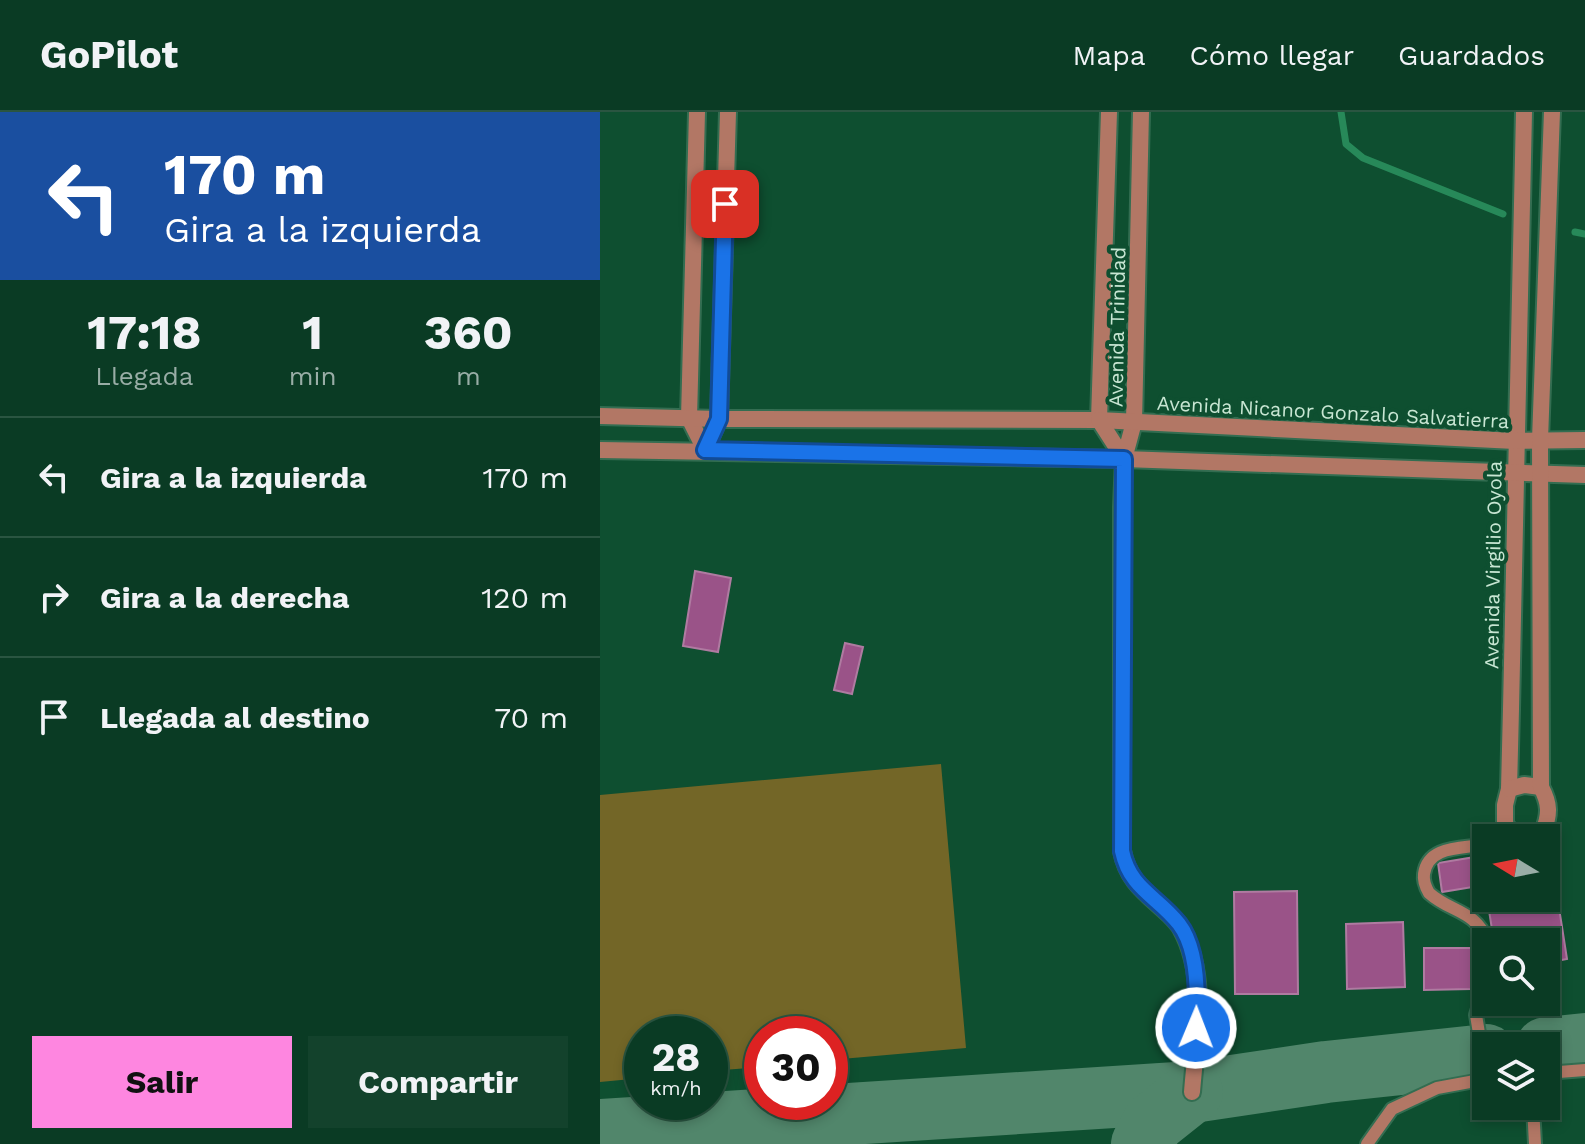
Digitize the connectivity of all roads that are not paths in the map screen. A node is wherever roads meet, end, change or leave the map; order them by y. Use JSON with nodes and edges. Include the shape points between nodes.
{"nodes":[{"id":1,"x":697,"y":112,"type":"edge"},
{"id":2,"x":728,"y":112,"type":"edge"},
{"id":3,"x":1109,"y":112,"type":"edge"},
{"id":4,"x":1141,"y":112,"type":"edge"},
{"id":5,"x":1524,"y":112,"type":"edge"},
{"id":6,"x":1552,"y":112,"type":"edge"},
{"id":7,"x":600,"y":416,"type":"edge"},
{"id":8,"x":689,"y":418,"type":"junction"},
{"id":9,"x":719,"y":419,"type":"junction"},
{"id":10,"x":1099,"y":420,"type":"junction"},
{"id":11,"x":1134,"y":422,"type":"junction"},
{"id":12,"x":1540,"y":440,"type":"junction"},
{"id":13,"x":1585,"y":440,"type":"edge"},
{"id":14,"x":1515,"y":441,"type":"junction"},
{"id":15,"x":600,"y":450,"type":"edge"},
{"id":16,"x":705,"y":450,"type":"junction"},
{"id":17,"x":1124,"y":459,"type":"junction"},
{"id":18,"x":1515,"y":473,"type":"junction"},
{"id":19,"x":1540,"y":474,"type":"junction"},
{"id":20,"x":1585,"y":475,"type":"edge"},
{"id":21,"x":1541,"y":787,"type":"junction"},
{"id":22,"x":1509,"y":789,"type":"junction"},
{"id":23,"x":1501,"y":824,"type":"edge"},
{"id":24,"x":1546,"y":824,"type":"edge"},
{"id":25,"x":1472,"y":846,"type":"edge"},
{"id":26,"x":1481,"y":928,"type":"edge"},
{"id":27,"x":1585,"y":1070,"type":"edge"},
{"id":28,"x":1560,"y":1072,"type":"edge"},
{"id":29,"x":1472,"y":1080,"type":"edge"},
{"id":30,"x":1192,"y":1092,"type":"dead end"},
{"id":31,"x":1534,"y":1120,"type":"edge"},
{"id":32,"x":1367,"y":1144,"type":"edge"},
{"id":33,"x":1535,"y":1144,"type":"edge"}],
"edges":[{"from":1,"to":8,"type":"street"},
{"from":2,"to":9,"type":"street"},
{"from":3,"to":10,"type":"street","name":"Avenida Trinidad"},
{"from":4,"to":11,"type":"street","name":"Avenida Trinidad"},
{"from":5,"to":14,"type":"street","name":"Avenida Virgilio Oyola"},
{"from":6,"to":12,"type":"street"},
{"from":7,"to":8,"type":"street","name":"Avenida Nicanor Gonzalo Salvatierra"},
{"from":8,"to":9,"type":"street","name":"Avenida Nicanor Gonzalo Salvatierra"},
{"from":8,"to":16,"type":"street"},
{"from":9,"to":10,"type":"street","name":"Avenida Nicanor Gonzalo Salvatierra"},
{"from":9,"to":16,"type":"street"},
{"from":10,"to":11,"type":"street","name":"Avenida Nicanor Gonzalo Salvatierra"},
{"from":10,"to":17,"type":"street"},
{"from":11,"to":14,"type":"street","name":"Avenida Nicanor Gonzalo Salvatierra"},
{"from":11,"to":17,"type":"street","name":"Avenida Trinidad"},
{"from":12,"to":13,"type":"street","name":"Avenida Nicanor Gonzalo Salvatierra"},
{"from":12,"to":14,"type":"street","name":"Avenida Nicanor Gonzalo Salvatierra"},
{"from":12,"to":19,"type":"street"},
{"from":14,"to":18,"type":"street","name":"Avenida Virgilio Oyola"},
{"from":15,"to":16,"type":"street"},
{"from":16,"to":17,"type":"street"},
{"from":17,"to":18,"type":"street"},
{"from":17,"to":30,"type":"street","name":"Avenida Trinidad","via":[[1122,851],[1135,883],[1181,926],[1195,966]]},
{"from":18,"to":19,"type":"street"},
{"from":18,"to":22,"type":"street","name":"Avenida Virgilio Oyola"},
{"from":19,"to":20,"type":"street"},
{"from":19,"to":21,"type":"street"},
{"from":21,"to":22,"type":"street"},
{"from":21,"to":24,"type":"street","via":[[1549,801]]},
{"from":22,"to":23,"type":"street","name":"Avenida Virgilio Oyola"},
{"from":25,"to":26,"type":"lane","via":[[1443,850],[1428,862],[1424,878],[1429,893]]},
{"from":27,"to":28,"type":"lane"},
{"from":29,"to":32,"type":"lane","via":[[1437,1088],[1392,1109]]},
{"from":31,"to":33,"type":"lane"}]}
